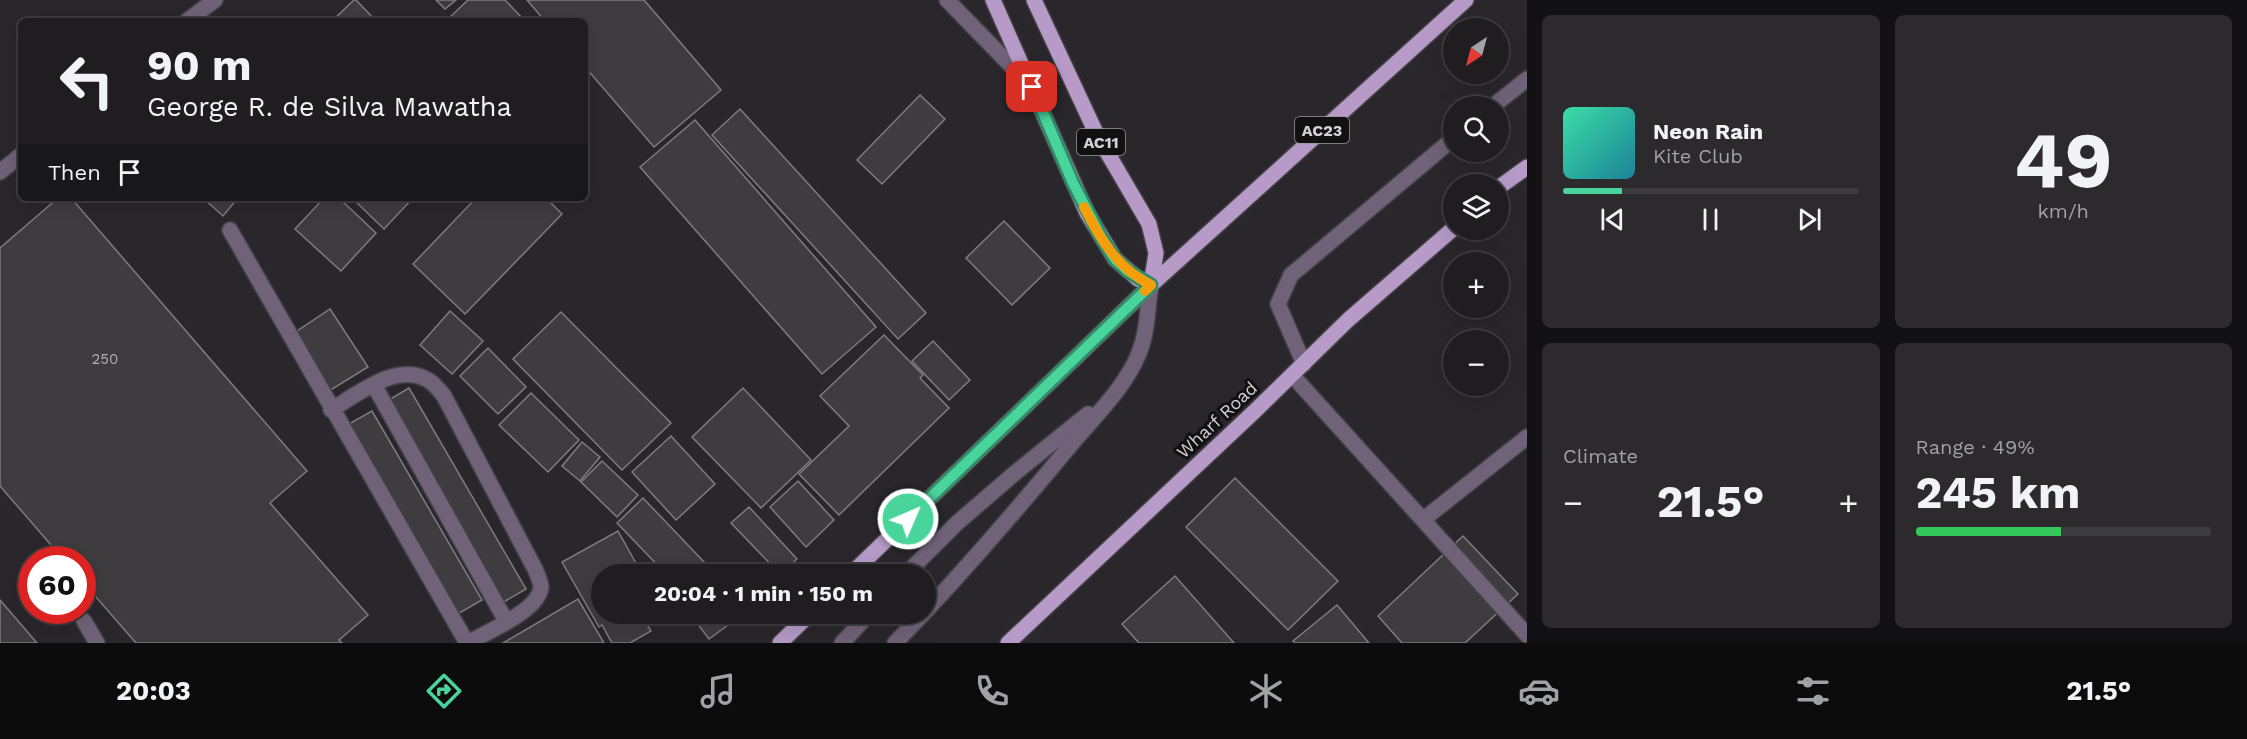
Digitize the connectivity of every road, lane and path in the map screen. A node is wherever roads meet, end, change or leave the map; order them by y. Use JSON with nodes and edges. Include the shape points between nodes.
{"nodes":[{"id":1,"x":215,"y":0,"type":"edge"},
{"id":2,"x":947,"y":0,"type":"edge"},
{"id":3,"x":993,"y":0,"type":"edge"},
{"id":4,"x":1034,"y":0,"type":"edge"},
{"id":5,"x":1466,"y":0,"type":"edge"},
{"id":6,"x":191,"y":18,"type":"edge"},
{"id":7,"x":1527,"y":79,"type":"edge"},
{"id":8,"x":1032,"y":87,"type":"junction"},
{"id":9,"x":1506,"y":96,"type":"edge"},
{"id":10,"x":1443,"y":147,"type":"edge"},
{"id":11,"x":18,"y":157,"type":"edge"},
{"id":12,"x":1527,"y":167,"type":"edge"},
{"id":13,"x":0,"y":172,"type":"edge"},
{"id":14,"x":1509,"y":181,"type":"edge"},
{"id":15,"x":230,"y":230,"type":"dead end"},
{"id":16,"x":1443,"y":238,"type":"edge"},
{"id":17,"x":1151,"y":285,"type":"junction"},
{"id":18,"x":1304,"y":364,"type":"junction"},
{"id":19,"x":1292,"y":375,"type":"junction"},
{"id":20,"x":374,"y":385,"type":"junction"},
{"id":21,"x":1114,"y":393,"type":"junction"},
{"id":22,"x":331,"y":410,"type":"junction"},
{"id":23,"x":1527,"y":437,"type":"edge"},
{"id":24,"x":1424,"y":519,"type":"junction"},
{"id":25,"x":861,"y":564,"type":"edge"},
{"id":26,"x":916,"y":564,"type":"edge"},
{"id":27,"x":936,"y":599,"type":"edge"},
{"id":28,"x":506,"y":621,"type":"junction"},
{"id":29,"x":86,"y":624,"type":"edge"},
{"id":30,"x":800,"y":624,"type":"edge"},
{"id":31,"x":860,"y":624,"type":"edge"},
{"id":32,"x":913,"y":624,"type":"edge"},
{"id":33,"x":1527,"y":635,"type":"edge"},
{"id":34,"x":97,"y":643,"type":"edge"},
{"id":35,"x":467,"y":643,"type":"edge"},
{"id":36,"x":780,"y":643,"type":"edge"},
{"id":37,"x":842,"y":643,"type":"edge"},
{"id":38,"x":895,"y":643,"type":"edge"},
{"id":39,"x":1008,"y":643,"type":"edge"}],
"edges":[{"from":1,"to":6,"type":"street"},
{"from":2,"to":8,"type":"street"},
{"from":3,"to":8,"type":"main road","number":"AC11"},
{"from":4,"to":17,"type":"main road","number":"AC11","via":[[1098,135],[1149,224],[1156,253]]},
{"from":5,"to":17,"type":"main road","number":"AC23"},
{"from":7,"to":9,"type":"street"},
{"from":8,"to":17,"type":"main road","number":"AC11","via":[[1101,237],[1115,259]]},
{"from":10,"to":18,"type":"street","via":[[1291,275],[1278,304]]},
{"from":11,"to":13,"type":"street"},
{"from":12,"to":14,"type":"main road"},
{"from":15,"to":22,"type":"street"},
{"from":16,"to":18,"type":"main road","name":"Wharf Road"},
{"from":17,"to":21,"type":"street","via":[[1148,320],[1139,353]]},
{"from":17,"to":25,"type":"main road"},
{"from":18,"to":19,"type":"main road","name":"Wharf Road"},
{"from":19,"to":24,"type":"street"},
{"from":19,"to":39,"type":"main road","name":"Wharf Road"},
{"from":20,"to":22,"type":"street"},
{"from":20,"to":28,"type":"street"},
{"from":20,"to":28,"type":"street","via":[[396,375],[410,374],[430,381],[444,396],[541,586],[537,599],[525,611]]},
{"from":21,"to":26,"type":"street","via":[[973,508]]},
{"from":21,"to":27,"type":"street"},
{"from":22,"to":35,"type":"street"},
{"from":23,"to":24,"type":"street"},
{"from":24,"to":33,"type":"street"},
{"from":28,"to":35,"type":"street"},
{"from":29,"to":34,"type":"street"},
{"from":30,"to":36,"type":"main road"},
{"from":31,"to":37,"type":"street"},
{"from":32,"to":38,"type":"street"}]}
